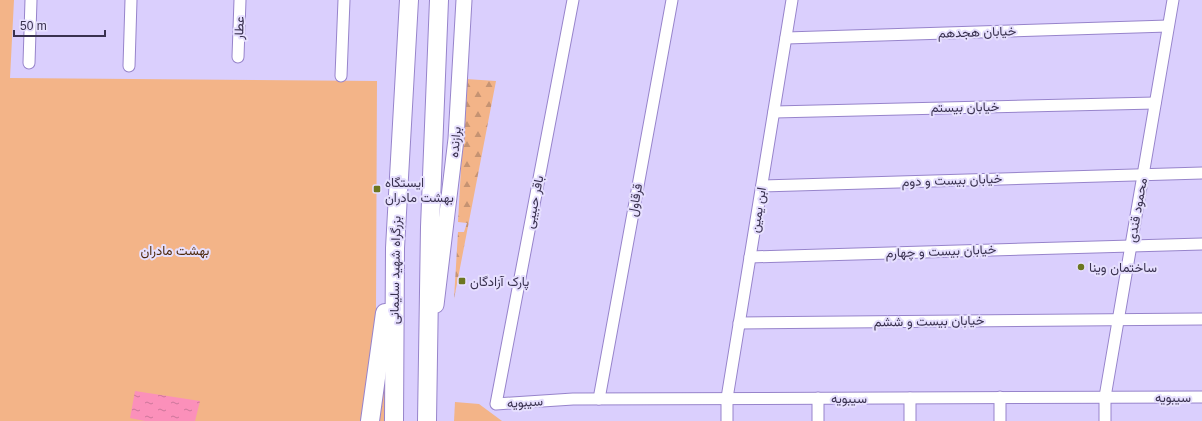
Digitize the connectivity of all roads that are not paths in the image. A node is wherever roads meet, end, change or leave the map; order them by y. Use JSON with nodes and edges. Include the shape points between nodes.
{"nodes":[{"id":1,"x":31,"y":0,"type":"edge"},
{"id":2,"x":131,"y":0,"type":"edge"},
{"id":3,"x":240,"y":0,"type":"edge"},
{"id":4,"x":344,"y":0,"type":"edge"},
{"id":5,"x":409,"y":0,"type":"edge"},
{"id":6,"x":439,"y":0,"type":"edge"},
{"id":7,"x":464,"y":0,"type":"edge"},
{"id":8,"x":573,"y":0,"type":"edge"},
{"id":9,"x":672,"y":0,"type":"edge"},
{"id":10,"x":792,"y":0,"type":"edge"},
{"id":11,"x":1173,"y":0,"type":"edge"},
{"id":12,"x":1168,"y":26,"type":"junction"},
{"id":13,"x":786,"y":38,"type":"junction"},
{"id":14,"x":238,"y":57,"type":"dead end"},
{"id":15,"x":29,"y":63,"type":"dead end"},
{"id":16,"x":129,"y":66,"type":"dead end"},
{"id":17,"x":341,"y":76,"type":"dead end"},
{"id":18,"x":1155,"y":103,"type":"junction"},
{"id":19,"x":774,"y":112,"type":"junction"},
{"id":20,"x":1202,"y":173,"type":"edge"},
{"id":21,"x":1143,"y":175,"type":"junction"},
{"id":22,"x":762,"y":186,"type":"junction"},
{"id":23,"x":1202,"y":244,"type":"edge"},
{"id":24,"x":1131,"y":246,"type":"junction"},
{"id":25,"x":395,"y":248,"type":"junction"},
{"id":26,"x":750,"y":257,"type":"junction"},
{"id":27,"x":1202,"y":319,"type":"edge"},
{"id":28,"x":1118,"y":320,"type":"junction"},
{"id":29,"x":740,"y":323,"type":"junction"},
{"id":30,"x":427,"y":379,"type":"junction"},
{"id":31,"x":1000,"y":397,"type":"junction"},
{"id":32,"x":1105,"y":397,"type":"junction"},
{"id":33,"x":1202,"y":397,"type":"edge"},
{"id":34,"x":727,"y":398,"type":"junction"},
{"id":35,"x":818,"y":398,"type":"junction"},
{"id":36,"x":910,"y":398,"type":"junction"},
{"id":37,"x":598,"y":399,"type":"junction"},
{"id":38,"x":496,"y":404,"type":"joint"},
{"id":39,"x":370,"y":421,"type":"edge"},
{"id":40,"x":394,"y":421,"type":"edge"},
{"id":41,"x":427,"y":421,"type":"edge"},
{"id":42,"x":727,"y":421,"type":"edge"},
{"id":43,"x":818,"y":421,"type":"edge"},
{"id":44,"x":910,"y":421,"type":"edge"},
{"id":45,"x":1000,"y":421,"type":"edge"},
{"id":46,"x":1105,"y":421,"type":"edge"}],
"edges":[{"from":1,"to":15,"type":"street"},
{"from":2,"to":16,"type":"street"},
{"from":3,"to":14,"type":"street","name":"عطار"},
{"from":4,"to":17,"type":"street"},
{"from":5,"to":25,"type":"highway","name":"بزرگراه شهید سلیمانی"},
{"from":6,"to":30,"type":"highway"},
{"from":7,"to":30,"type":"main road","name":"برازنده","via":[[456,139]]},
{"from":8,"to":38,"type":"street","name":"باقر حبیبی"},
{"from":9,"to":37,"type":"street","name":"قرقاول"},
{"from":10,"to":13,"type":"street","name":"ابن یمین"},
{"from":11,"to":12,"type":"street","name":"محمود قندی"},
{"from":12,"to":13,"type":"street","name":"خیابان هجدهم"},
{"from":12,"to":18,"type":"street","name":"محمود قندی"},
{"from":13,"to":19,"type":"street","name":"ابن یمین"},
{"from":18,"to":19,"type":"street","name":"خیابان بیستم"},
{"from":18,"to":21,"type":"street","name":"محمود قندی"},
{"from":19,"to":22,"type":"street","name":"ابن یمین"},
{"from":20,"to":21,"type":"street","name":"خیابان بیست و دوم"},
{"from":21,"to":22,"type":"street","name":"خیابان بیست و دوم"},
{"from":21,"to":24,"type":"street","name":"محمود قندی"},
{"from":22,"to":26,"type":"street","name":"ابن یمین"},
{"from":23,"to":24,"type":"street","name":"خیابان بیست و چهارم"},
{"from":24,"to":26,"type":"street","name":"خیابان بیست و چهارم"},
{"from":24,"to":28,"type":"street","name":"محمود قندی"},
{"from":25,"to":39,"type":"highway"},
{"from":25,"to":40,"type":"highway","name":"بزرگراه شهید سلیمانی"},
{"from":26,"to":29,"type":"street","name":"ابن یمین"},
{"from":27,"to":28,"type":"street","name":"خیابان بیست و ششم"},
{"from":28,"to":29,"type":"street","name":"خیابان بیست و ششم"},
{"from":28,"to":32,"type":"street","name":"محمود قندی"},
{"from":29,"to":34,"type":"street","name":"ابن یمین"},
{"from":30,"to":41,"type":"highway"},
{"from":31,"to":32,"type":"street","name":"سیبویه"},
{"from":31,"to":36,"type":"street","name":"سیبویه"},
{"from":31,"to":45,"type":"street"},
{"from":32,"to":33,"type":"street","name":"سیبویه"},
{"from":32,"to":46,"type":"street","name":"محمود قندی"},
{"from":34,"to":35,"type":"street","name":"سیبویه"},
{"from":34,"to":37,"type":"street","name":"سیبویه"},
{"from":34,"to":42,"type":"street","name":"ابن یمین"},
{"from":35,"to":36,"type":"street","name":"سیبویه"},
{"from":35,"to":43,"type":"street"},
{"from":36,"to":44,"type":"street"},
{"from":37,"to":38,"type":"street","name":"سیبویه"}]}
